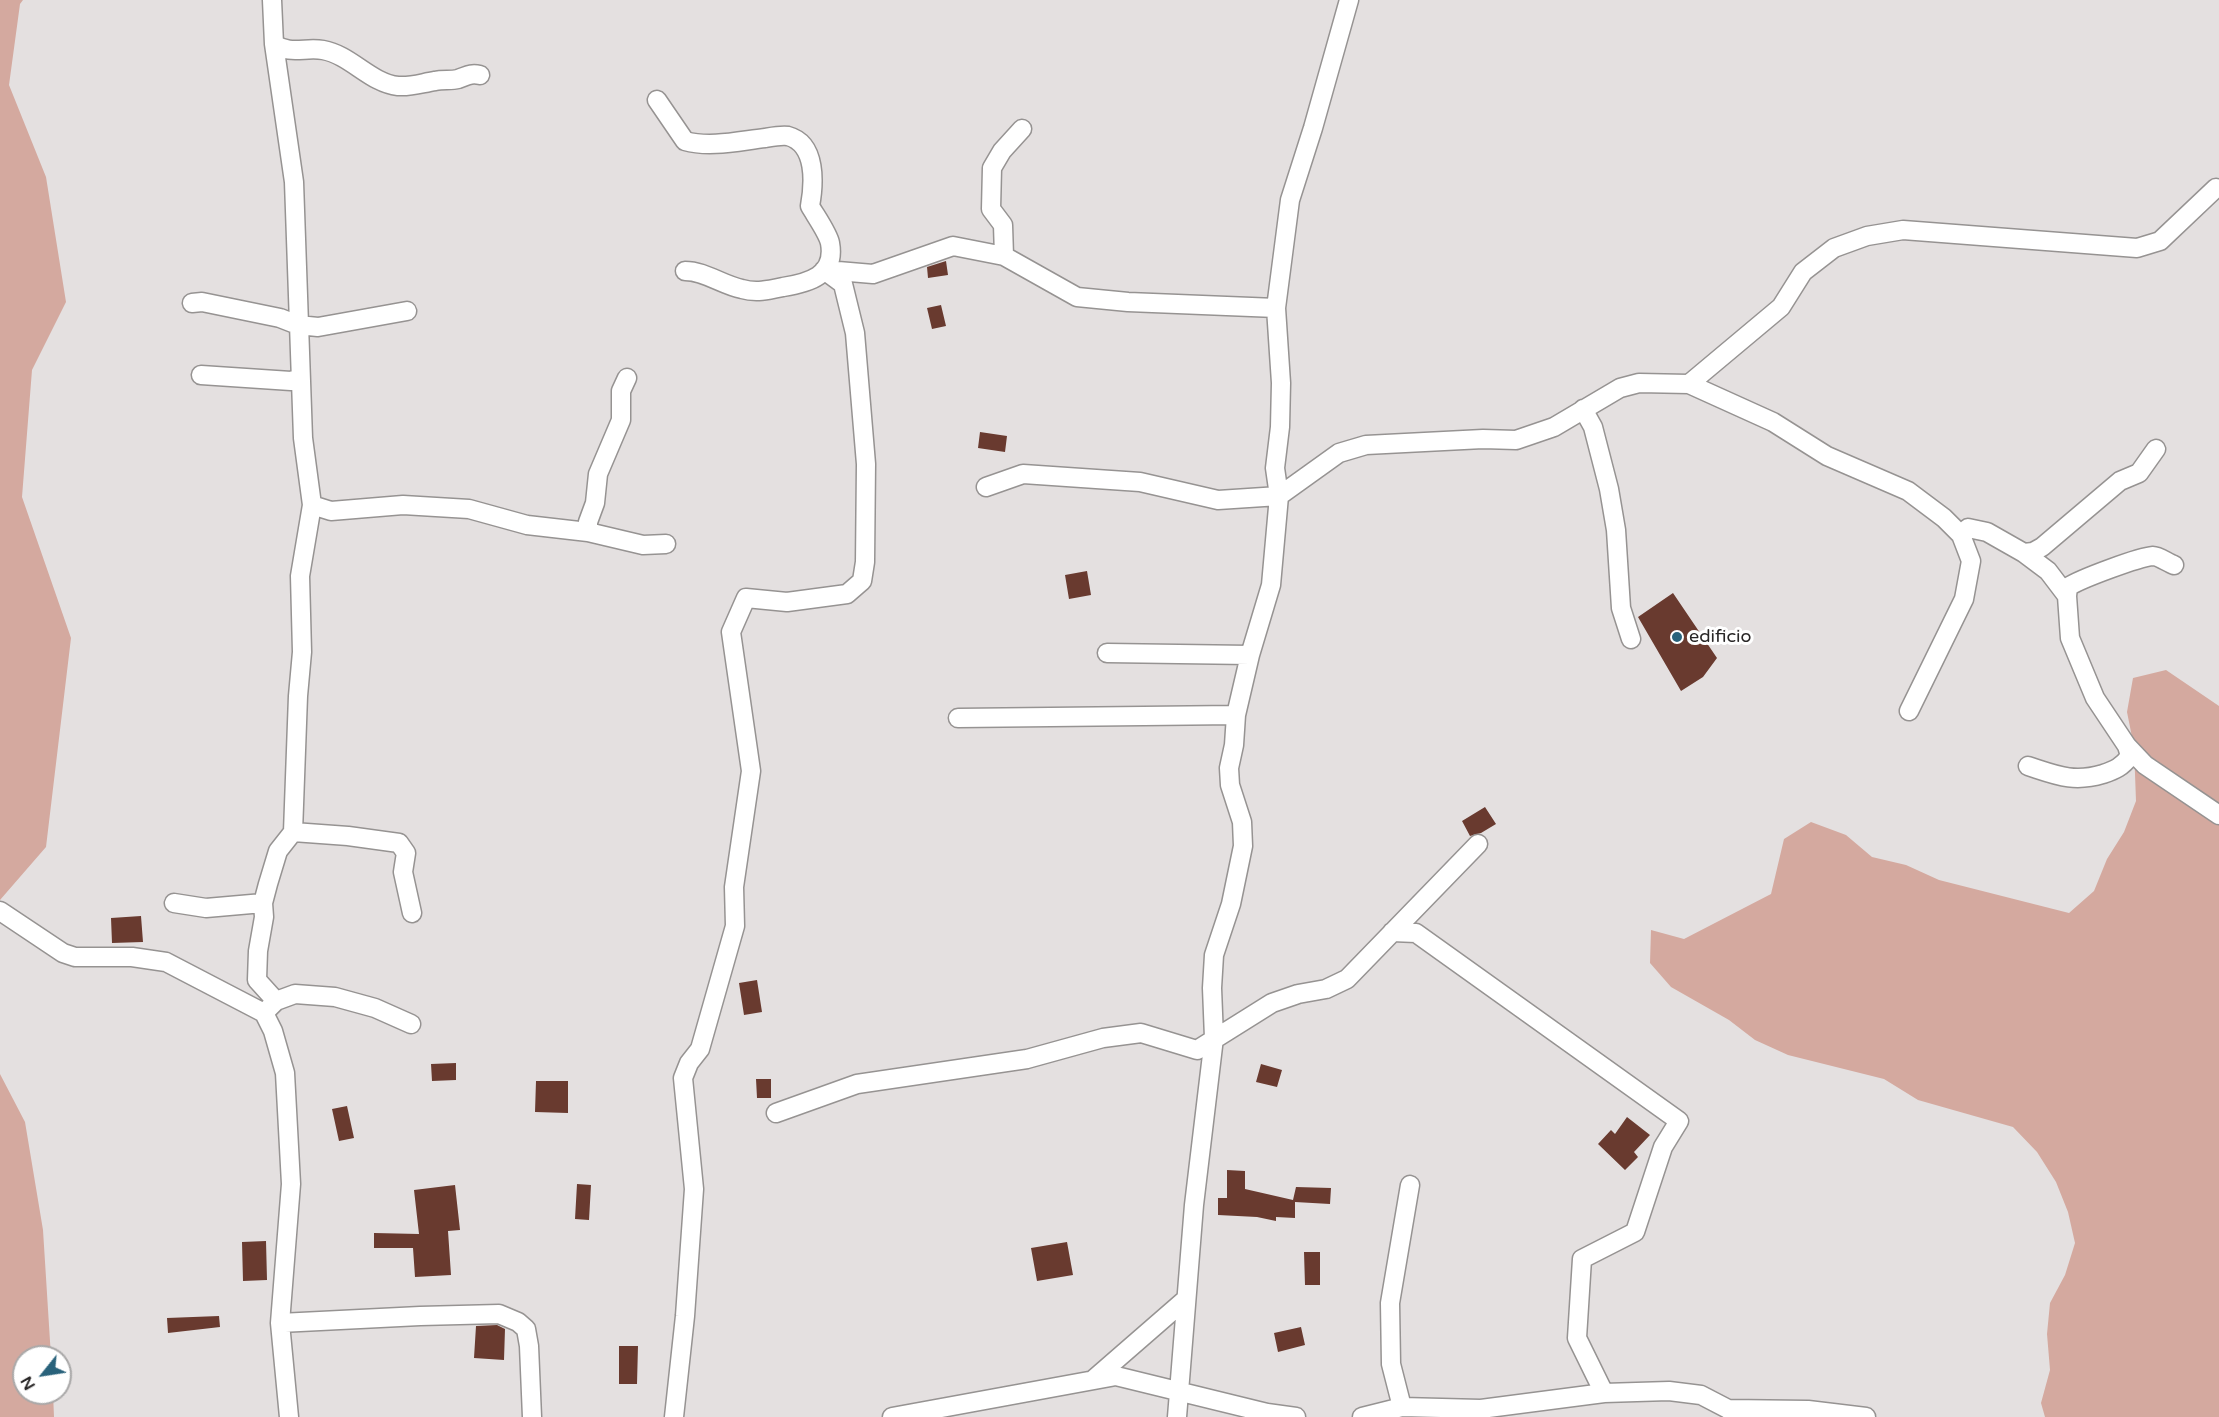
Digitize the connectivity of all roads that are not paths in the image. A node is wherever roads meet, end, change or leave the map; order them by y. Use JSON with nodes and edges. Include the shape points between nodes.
{"nodes":[{"id":1,"x":272,"y":0,"type":"edge"},
{"id":2,"x":1349,"y":0,"type":"edge"},
{"id":3,"x":274,"y":44,"type":"junction"},
{"id":4,"x":480,"y":75,"type":"dead end"},
{"id":5,"x":657,"y":100,"type":"dead end"},
{"id":6,"x":1022,"y":129,"type":"dead end"},
{"id":7,"x":2216,"y":188,"type":"dead end"},
{"id":8,"x":1005,"y":256,"type":"junction"},
{"id":9,"x":824,"y":270,"type":"junction"},
{"id":10,"x":685,"y":271,"type":"dead end"},
{"id":11,"x":192,"y":303,"type":"dead end"},
{"id":12,"x":1276,"y":308,"type":"junction"},
{"id":13,"x":407,"y":311,"type":"dead end"},
{"id":14,"x":298,"y":325,"type":"junction"},
{"id":15,"x":201,"y":375,"type":"dead end"},
{"id":16,"x":300,"y":378,"type":"junction"},
{"id":17,"x":627,"y":378,"type":"dead end"},
{"id":18,"x":1689,"y":384,"type":"junction"},
{"id":19,"x":1583,"y":409,"type":"junction"},
{"id":20,"x":2156,"y":449,"type":"dead end"},
{"id":21,"x":986,"y":487,"type":"dead end"},
{"id":22,"x":1279,"y":496,"type":"junction"},
{"id":23,"x":312,"y":505,"type":"junction"},
{"id":24,"x":588,"y":532,"type":"junction"},
{"id":25,"x":1961,"y":535,"type":"junction"},
{"id":26,"x":666,"y":544,"type":"dead end"},
{"id":27,"x":2024,"y":553,"type":"junction"},
{"id":28,"x":2174,"y":565,"type":"dead end"},
{"id":29,"x":2067,"y":596,"type":"junction"},
{"id":30,"x":1631,"y":639,"type":"dead end"},
{"id":31,"x":1107,"y":653,"type":"dead end"},
{"id":32,"x":1250,"y":655,"type":"junction"},
{"id":33,"x":1909,"y":711,"type":"dead end"},
{"id":34,"x":1236,"y":715,"type":"junction"},
{"id":35,"x":958,"y":718,"type":"dead end"},
{"id":36,"x":2127,"y":746,"type":"junction"},
{"id":37,"x":2028,"y":766,"type":"dead end"},
{"id":38,"x":2219,"y":815,"type":"edge"},
{"id":39,"x":293,"y":832,"type":"junction"},
{"id":40,"x":1479,"y":844,"type":"dead end"},
{"id":41,"x":174,"y":903,"type":"dead end"},
{"id":42,"x":263,"y":903,"type":"junction"},
{"id":43,"x":0,"y":911,"type":"edge"},
{"id":44,"x":412,"y":912,"type":"dead end"},
{"id":45,"x":1392,"y":932,"type":"junction"},
{"id":46,"x":270,"y":1007,"type":"junction"},
{"id":47,"x":411,"y":1024,"type":"dead end"},
{"id":48,"x":1214,"y":1038,"type":"junction"},
{"id":49,"x":776,"y":1113,"type":"dead end"},
{"id":50,"x":1410,"y":1185,"type":"dead end"},
{"id":51,"x":1186,"y":1299,"type":"junction"},
{"id":52,"x":280,"y":1323,"type":"junction"},
{"id":53,"x":1094,"y":1379,"type":"junction"},
{"id":54,"x":1178,"y":1391,"type":"junction"},
{"id":55,"x":1604,"y":1393,"type":"junction"},
{"id":56,"x":1402,"y":1407,"type":"junction"},
{"id":57,"x":1732,"y":1413,"type":"edge"},
{"id":58,"x":289,"y":1417,"type":"edge"},
{"id":59,"x":532,"y":1417,"type":"edge"},
{"id":60,"x":674,"y":1417,"type":"edge"},
{"id":61,"x":892,"y":1417,"type":"edge"},
{"id":62,"x":1177,"y":1417,"type":"edge"},
{"id":63,"x":1296,"y":1417,"type":"edge"},
{"id":64,"x":1362,"y":1417,"type":"edge"},
{"id":65,"x":1866,"y":1417,"type":"edge"}],
"edges":[{"from":1,"to":3,"type":"street"},
{"from":2,"to":12,"type":"street","via":[[1290,200]]},
{"from":3,"to":4,"type":"street","via":[[282,50],[332,53],[396,86],[457,80],[470,73]]},
{"from":3,"to":14,"type":"street","via":[[294,182]]},
{"from":5,"to":9,"type":"street","via":[[685,141],[695,144],[788,136],[804,149],[813,167],[810,206],[830,242]]},
{"from":6,"to":8,"type":"street","via":[[992,168],[991,209],[1003,225]]},
{"from":7,"to":18,"type":"street","via":[[2160,241],[2137,248],[1904,230],[1867,236],[1834,248],[1803,272],[1781,308]]},
{"from":8,"to":9,"type":"street","via":[[953,246],[873,274]]},
{"from":8,"to":12,"type":"street","via":[[1077,297]]},
{"from":9,"to":10,"type":"street","via":[[808,283],[760,292]]},
{"from":9,"to":60,"type":"street","via":[[843,284],[855,333],[866,464],[865,562],[862,581],[847,594],[787,602],[746,598],[731,632],[751,771],[734,887],[735,926],[700,1049],[683,1078],[694,1190]]},
{"from":11,"to":14,"type":"street","via":[[280,318]]},
{"from":12,"to":22,"type":"street","via":[[1281,383],[1275,468]]},
{"from":13,"to":14,"type":"street","via":[[318,327]]},
{"from":14,"to":16,"type":"street"},
{"from":15,"to":16,"type":"street","via":[[291,381]]},
{"from":16,"to":23,"type":"street"},
{"from":17,"to":24,"type":"street","via":[[621,391],[621,420],[598,474]]},
{"from":18,"to":19,"type":"street","via":[[1640,383],[1620,388]]},
{"from":18,"to":25,"type":"street","via":[[1773,423],[1827,456],[1908,491]]},
{"from":19,"to":22,"type":"street","via":[[1554,427],[1516,440],[1366,445],[1339,453]]},
{"from":19,"to":30,"type":"street","via":[[1593,427],[1609,489],[1621,608]]},
{"from":20,"to":27,"type":"street","via":[[2139,473],[2120,481],[2042,547]]},
{"from":21,"to":22,"type":"street","via":[[1023,474],[1140,482],[1218,500]]},
{"from":22,"to":32,"type":"street","via":[[1271,585]]},
{"from":23,"to":24,"type":"street","via":[[331,512],[403,505],[469,509],[527,525]]},
{"from":23,"to":39,"type":"street","via":[[300,576],[302,652]]},
{"from":24,"to":26,"type":"street","via":[[644,545]]},
{"from":25,"to":27,"type":"street","via":[[1968,528],[1987,532]]},
{"from":25,"to":33,"type":"street","via":[[1971,561],[1964,599]]},
{"from":27,"to":29,"type":"street","via":[[2048,571]]},
{"from":28,"to":29,"type":"street","via":[[2153,556],[2076,581],[2068,587]]},
{"from":29,"to":36,"type":"street","via":[[2070,638],[2095,698]]},
{"from":31,"to":32,"type":"street"},
{"from":32,"to":34,"type":"street"},
{"from":34,"to":35,"type":"street"},
{"from":34,"to":48,"type":"street","via":[[1229,768],[1230,785],[1242,822],[1243,846],[1231,904],[1214,955]]},
{"from":36,"to":37,"type":"street","via":[[2130,756],[2124,764],[2087,779],[2067,779]]},
{"from":36,"to":38,"type":"street","via":[[2145,765]]},
{"from":39,"to":42,"type":"street","via":[[278,851]]},
{"from":39,"to":44,"type":"street","via":[[399,843],[406,853],[403,872]]},
{"from":40,"to":45,"type":"street"},
{"from":41,"to":42,"type":"street","via":[[206,908]]},
{"from":42,"to":46,"type":"street","via":[[257,980]]},
{"from":43,"to":46,"type":"street","via":[[63,953],[166,962]]},
{"from":45,"to":48,"type":"street","via":[[1347,979],[1326,989],[1272,1003]]},
{"from":45,"to":55,"type":"street","via":[[1416,933],[1679,1121],[1663,1147],[1635,1232],[1582,1259],[1577,1338]]},
{"from":46,"to":47,"type":"street","via":[[295,994],[335,997],[375,1008]]},
{"from":46,"to":52,"type":"street","via":[[285,1073],[291,1184]]},
{"from":48,"to":49,"type":"street","via":[[1197,1050],[1141,1034],[1103,1038],[1027,1059],[857,1084]]},
{"from":48,"to":51,"type":"street"},
{"from":50,"to":56,"type":"street","via":[[1390,1303],[1391,1364]]},
{"from":51,"to":53,"type":"street"},
{"from":51,"to":54,"type":"street"},
{"from":52,"to":58,"type":"street"},
{"from":52,"to":59,"type":"street","via":[[499,1314],[526,1329]]},
{"from":53,"to":54,"type":"street","via":[[1116,1376]]},
{"from":53,"to":61,"type":"street"},
{"from":54,"to":62,"type":"street"},
{"from":54,"to":63,"type":"street"},
{"from":55,"to":56,"type":"street","via":[[1481,1409]]},
{"from":55,"to":57,"type":"street","via":[[1669,1391],[1701,1395]]},
{"from":56,"to":64,"type":"street"},
{"from":57,"to":65,"type":"street","via":[[1808,1410]]}]}
